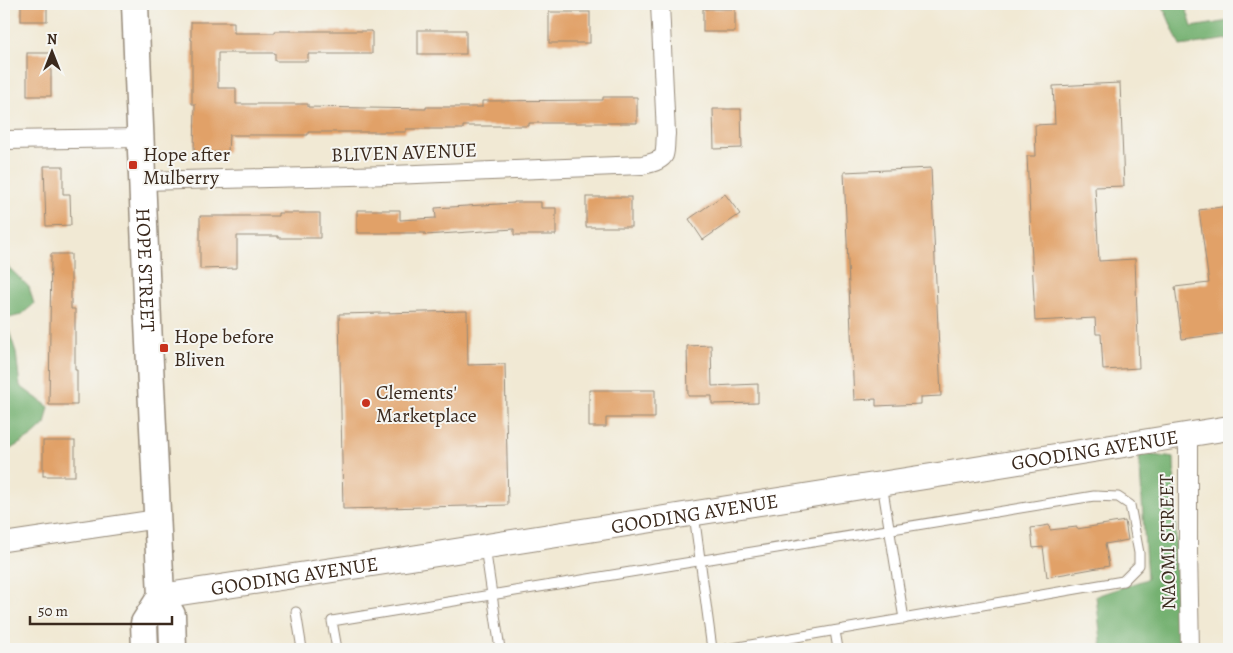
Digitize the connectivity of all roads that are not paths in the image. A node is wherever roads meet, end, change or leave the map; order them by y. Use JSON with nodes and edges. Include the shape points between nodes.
{"nodes":[{"id":1,"x":135,"y":4,"type":"edge"},
{"id":2,"x":148,"y":4,"type":"edge"},
{"id":3,"x":660,"y":4,"type":"edge"},
{"id":4,"x":141,"y":138,"type":"junction"},
{"id":5,"x":4,"y":140,"type":"edge"},
{"id":6,"x":142,"y":181,"type":"junction"},
{"id":7,"x":1229,"y":428,"type":"edge"},
{"id":8,"x":1188,"y":435,"type":"junction"},
{"id":9,"x":882,"y":484,"type":"junction"},
{"id":10,"x":694,"y":514,"type":"junction"},
{"id":11,"x":157,"y":519,"type":"junction"},
{"id":12,"x":890,"y":529,"type":"junction"},
{"id":13,"x":4,"y":542,"type":"edge"},
{"id":14,"x":485,"y":547,"type":"junction"},
{"id":15,"x":700,"y":560,"type":"junction"},
{"id":16,"x":492,"y":595,"type":"junction"},
{"id":17,"x":161,"y":596,"type":"junction"},
{"id":18,"x":296,"y":612,"type":"dead end"},
{"id":19,"x":904,"y":619,"type":"junction"},
{"id":20,"x":835,"y":631,"type":"junction"},
{"id":21,"x":145,"y":649,"type":"edge"},
{"id":22,"x":173,"y":649,"type":"edge"},
{"id":23,"x":302,"y":649,"type":"edge"},
{"id":24,"x":337,"y":649,"type":"edge"},
{"id":25,"x":500,"y":649,"type":"edge"},
{"id":26,"x":712,"y":649,"type":"edge"},
{"id":27,"x":727,"y":649,"type":"edge"},
{"id":28,"x":838,"y":649,"type":"edge"},
{"id":29,"x":1190,"y":649,"type":"edge"}],
"edges":[{"from":1,"to":2,"type":"street"},
{"from":1,"to":4,"type":"main road","name":"HOPE STREET"},
{"from":3,"to":6,"type":"street","name":"BLIVEN AVENUE","via":[[666,134],[664,154],[660,159],[642,165]]},
{"from":4,"to":5,"type":"street"},
{"from":4,"to":6,"type":"main road","name":"HOPE STREET"},
{"from":6,"to":11,"type":"main road","name":"HOPE STREET"},
{"from":7,"to":8,"type":"main road","name":"GOODING AVENUE"},
{"from":8,"to":9,"type":"main road","name":"GOODING AVENUE"},
{"from":8,"to":29,"type":"street","name":"NAOMI STREET"},
{"from":9,"to":10,"type":"main road","name":"GOODING AVENUE"},
{"from":9,"to":12,"type":"lane"},
{"from":10,"to":14,"type":"main road","name":"GOODING AVENUE"},
{"from":10,"to":15,"type":"lane"},
{"from":11,"to":13,"type":"street"},
{"from":11,"to":17,"type":"main road","name":"HOPE STREET"},
{"from":12,"to":15,"type":"lane"},
{"from":12,"to":19,"type":"lane"},
{"from":12,"to":19,"type":"lane","via":[[1094,496],[1118,497],[1130,505],[1139,552],[1139,565],[1123,581]]},
{"from":14,"to":16,"type":"lane"},
{"from":14,"to":17,"type":"main road","name":"GOODING AVENUE"},
{"from":15,"to":16,"type":"lane"},
{"from":15,"to":26,"type":"lane"},
{"from":16,"to":24,"type":"lane","via":[[332,621]]},
{"from":16,"to":25,"type":"lane"},
{"from":17,"to":21,"type":"main road","via":[[144,623]]},
{"from":17,"to":22,"type":"main road","name":"HOPE STREET","via":[[172,615]]},
{"from":18,"to":23,"type":"lane"},
{"from":19,"to":20,"type":"lane"},
{"from":20,"to":27,"type":"lane"},
{"from":20,"to":28,"type":"lane"}]}
